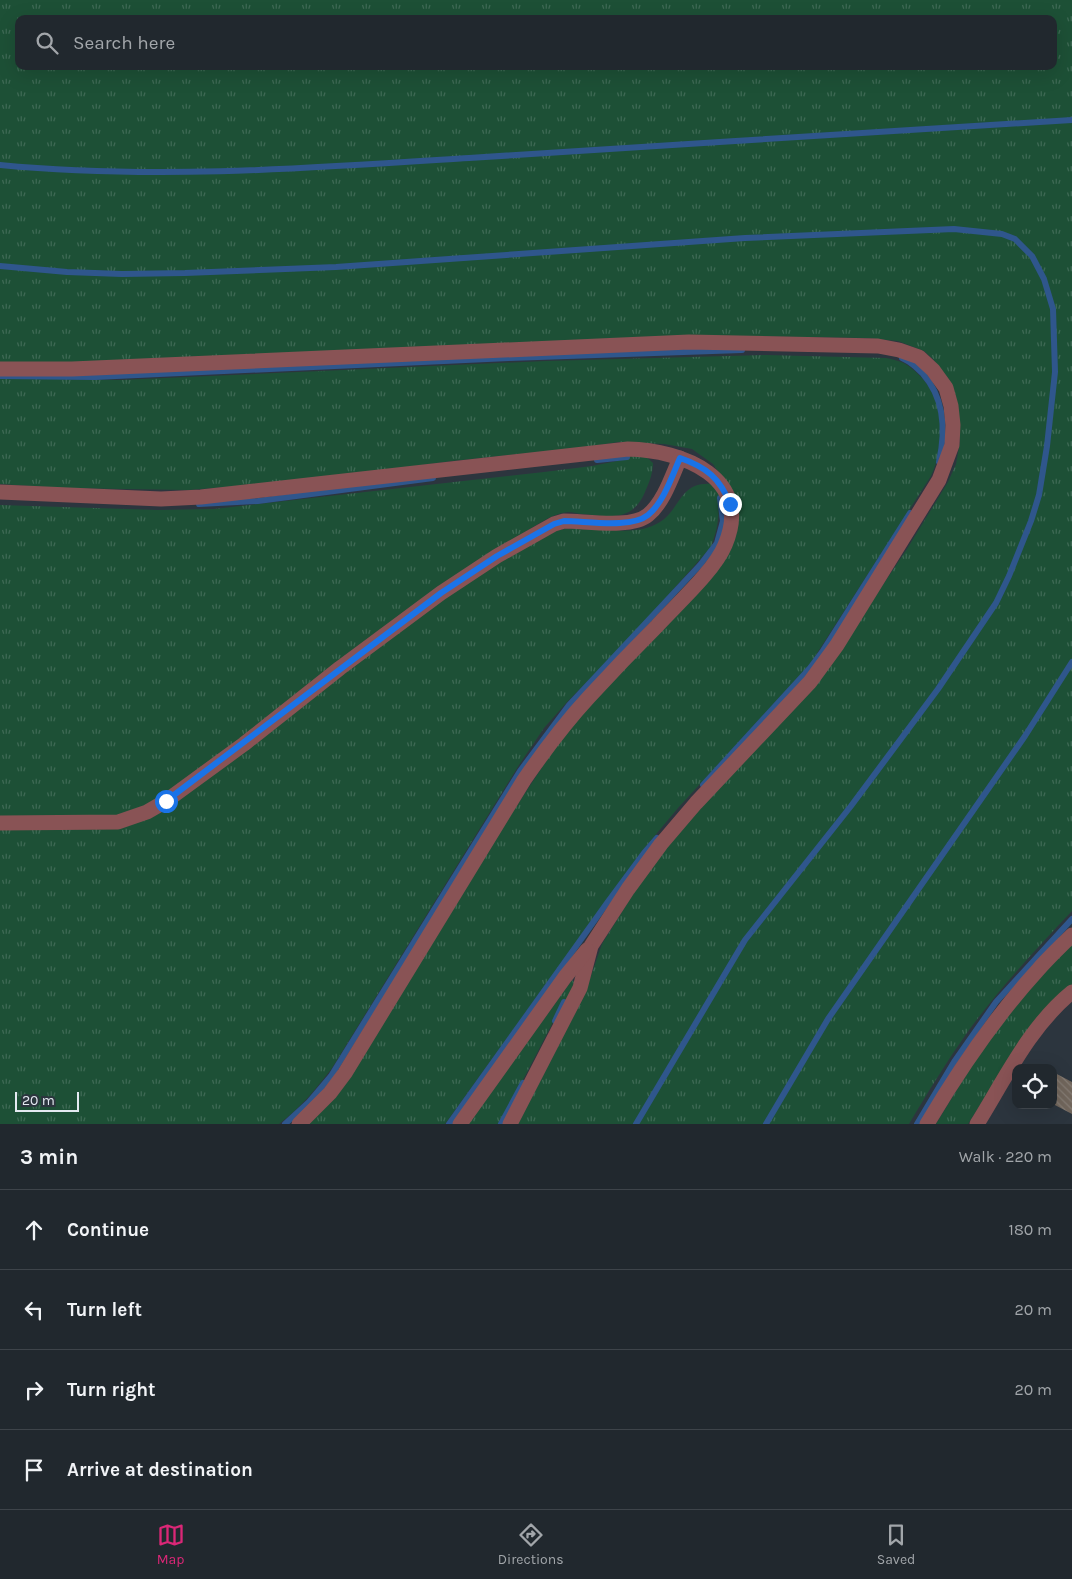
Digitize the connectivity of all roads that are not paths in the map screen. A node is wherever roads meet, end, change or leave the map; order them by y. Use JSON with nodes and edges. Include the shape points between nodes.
{"nodes":[{"id":1,"x":0,"y":369,"type":"edge"},
{"id":2,"x":680,"y":458,"type":"junction"},
{"id":3,"x":0,"y":492,"type":"edge"},
{"id":4,"x":0,"y":823,"type":"edge"},
{"id":5,"x":1072,"y":935,"type":"edge"},
{"id":6,"x":590,"y":946,"type":"junction"},
{"id":7,"x":1072,"y":992,"type":"edge"},
{"id":8,"x":299,"y":1124,"type":"edge"},
{"id":9,"x":460,"y":1124,"type":"edge"},
{"id":10,"x":510,"y":1124,"type":"edge"},
{"id":11,"x":927,"y":1124,"type":"edge"},
{"id":12,"x":977,"y":1124,"type":"edge"}],
"edges":[{"from":1,"to":6,"type":"street","via":[[82,369],[689,342],[878,346],[919,357],[933,370],[946,388],[953,425],[952,445],[939,480],[837,645],[810,682],[661,844]]},
{"from":2,"to":3,"type":"street","via":[[655,451],[628,449],[161,499]]},
{"from":2,"to":4,"type":"street","via":[[662,496],[648,515],[636,521],[564,521],[497,556],[441,593],[244,744],[147,812],[118,822]]},
{"from":2,"to":8,"type":"street","via":[[710,472],[726,492],[731,517],[730,533],[724,548],[701,578],[589,697],[545,751],[524,780],[345,1073],[330,1094]]},
{"from":5,"to":11,"type":"street","via":[[1037,970],[1000,1015]]},
{"from":6,"to":9,"type":"street"},
{"from":6,"to":10,"type":"street","via":[[580,988]]},
{"from":7,"to":12,"type":"street","via":[[1034,1034]]}]}
